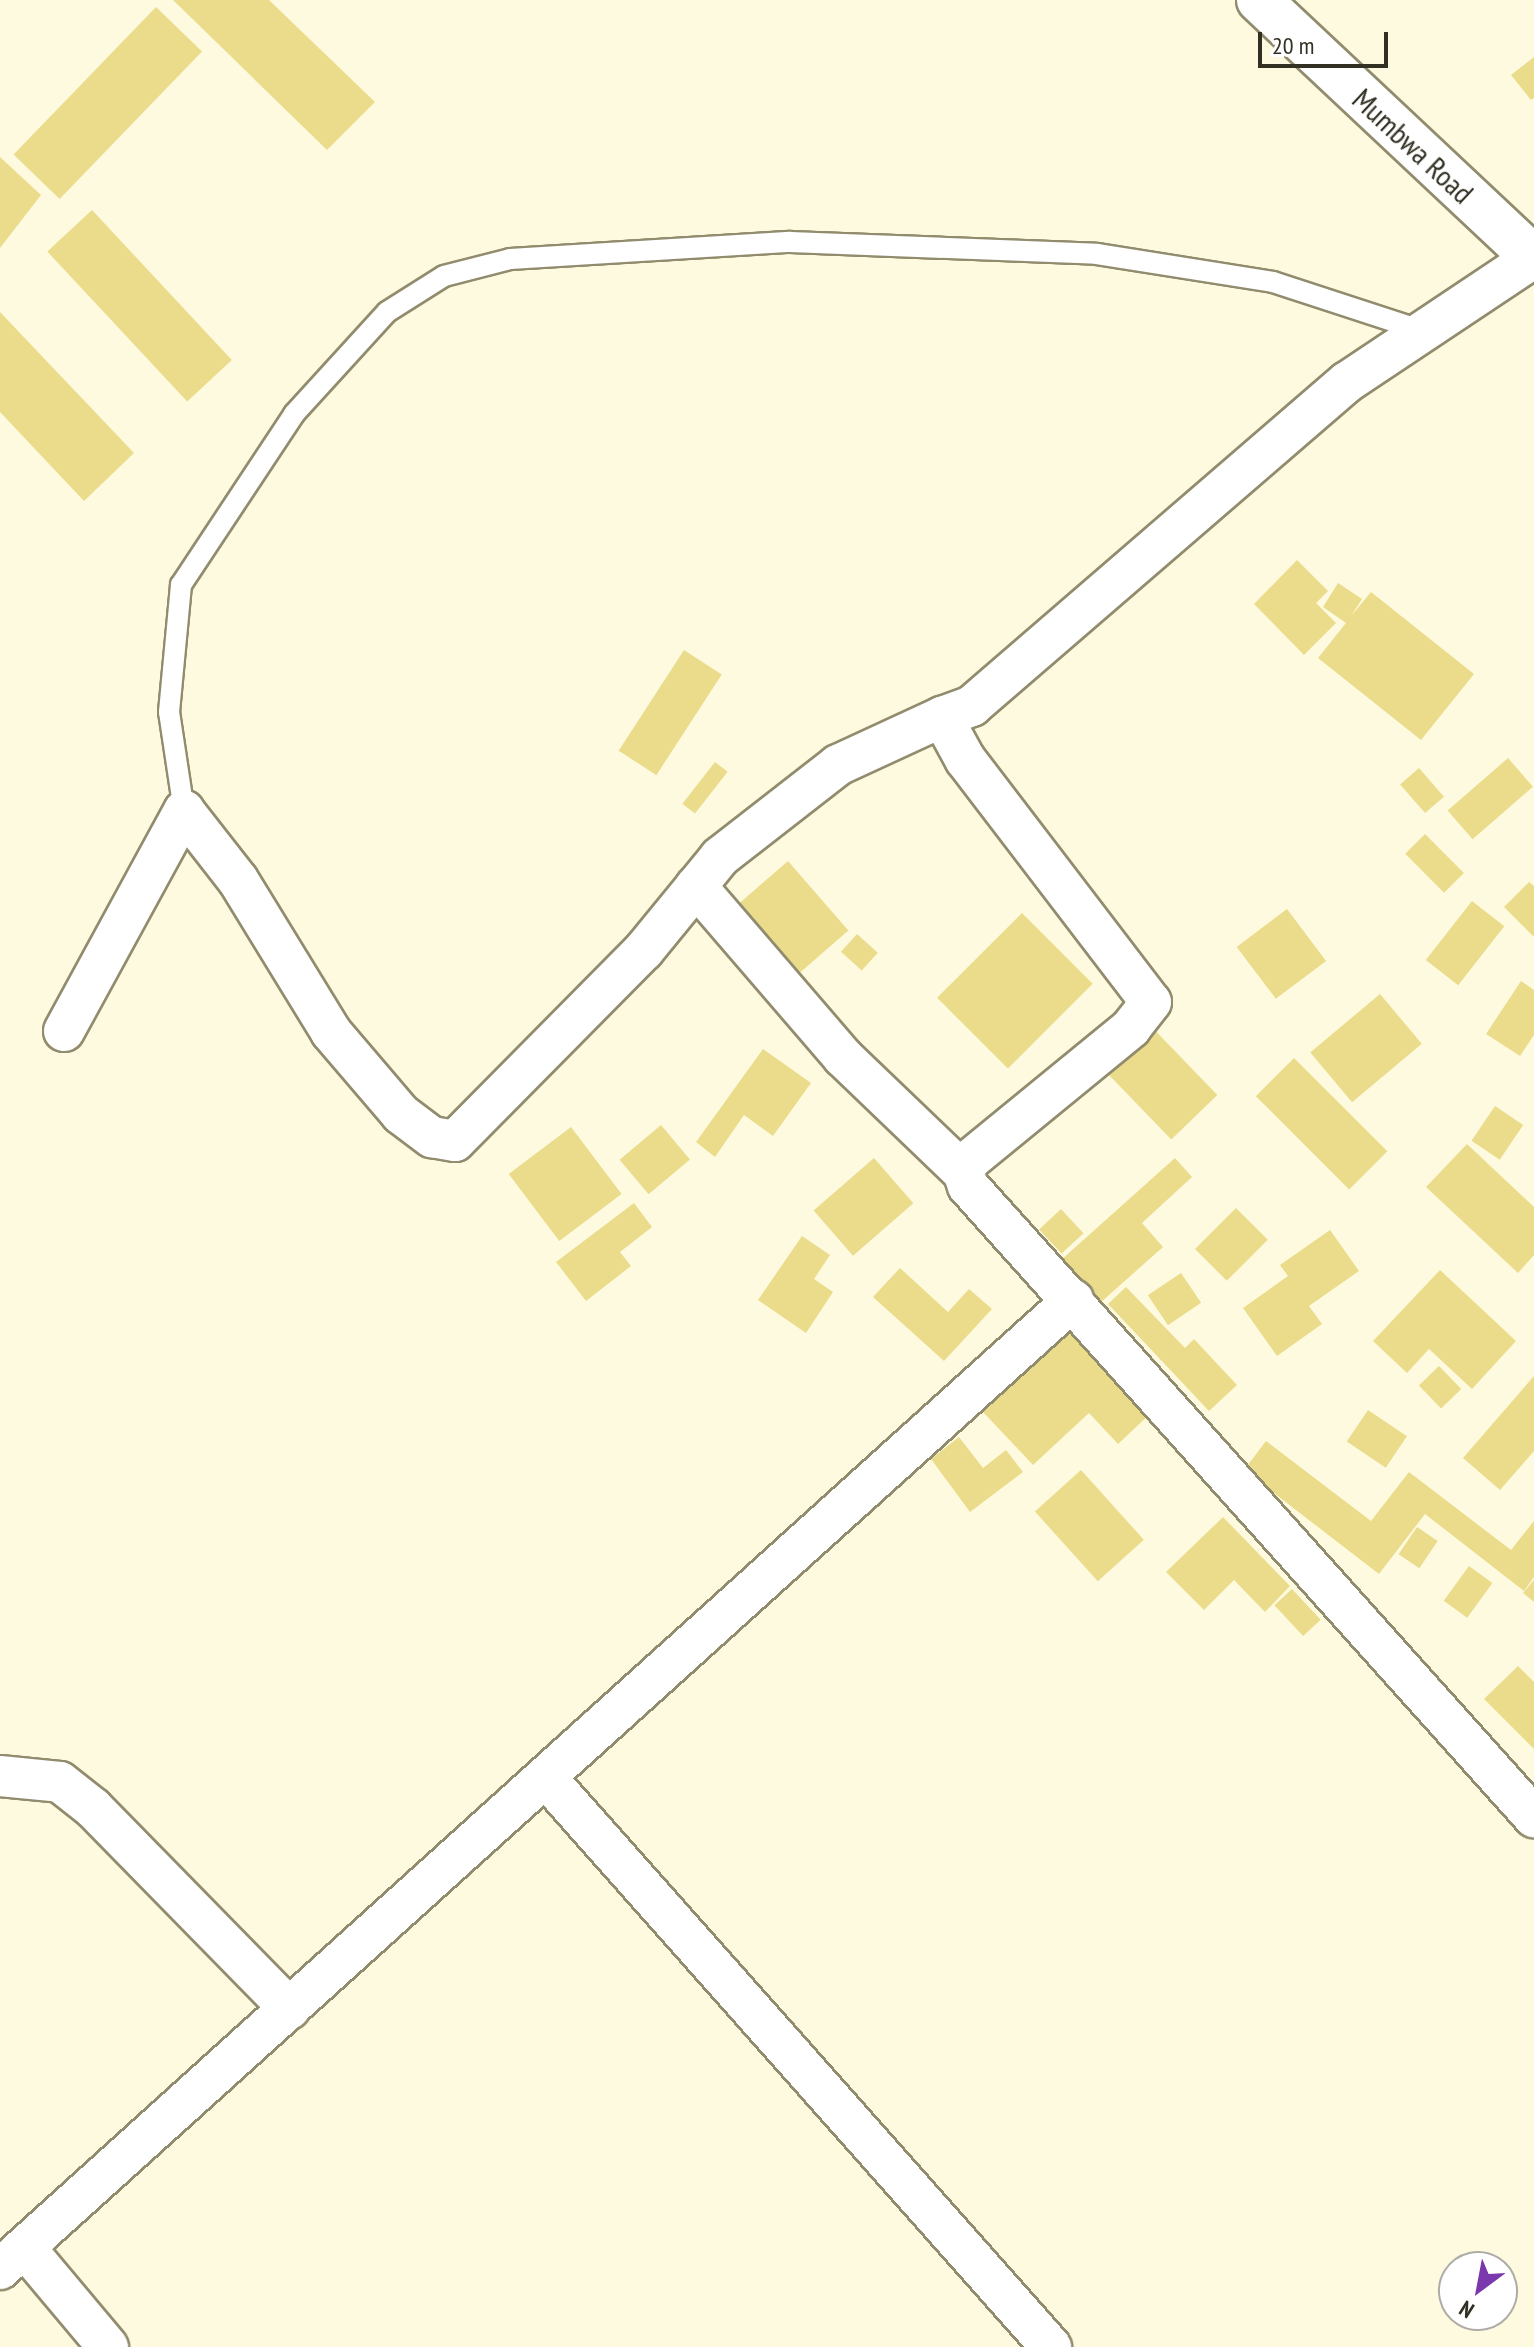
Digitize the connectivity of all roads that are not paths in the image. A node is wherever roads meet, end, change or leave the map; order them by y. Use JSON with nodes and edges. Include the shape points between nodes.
{"nodes":[{"id":1,"x":1259,"y":0,"type":"edge"},
{"id":2,"x":1534,"y":258,"type":"edge"},
{"id":3,"x":1423,"y":331,"type":"junction"},
{"id":4,"x":942,"y":717,"type":"junction"},
{"id":5,"x":184,"y":811,"type":"junction"},
{"id":6,"x":696,"y":886,"type":"junction"},
{"id":7,"x":64,"y":1031,"type":"dead end"},
{"id":8,"x":963,"y":1172,"type":"junction"},
{"id":9,"x":1073,"y":1300,"type":"junction"},
{"id":10,"x":0,"y":1776,"type":"edge"},
{"id":11,"x":548,"y":1780,"type":"junction"},
{"id":12,"x":1534,"y":1817,"type":"edge"},
{"id":13,"x":290,"y":2009,"type":"junction"},
{"id":14,"x":12,"y":2259,"type":"edge"},
{"id":15,"x":108,"y":2347,"type":"edge"},
{"id":16,"x":1051,"y":2347,"type":"edge"}],
"edges":[{"from":1,"to":2,"type":"main road","name":"Mumbwa Road"},
{"from":2,"to":3,"type":"street"},
{"from":3,"to":4,"type":"street","via":[[1347,382],[972,706]]},
{"from":3,"to":5,"type":"lane","via":[[1273,282],[1097,254],[790,242],[510,259],[444,276],[387,312],[294,414],[181,585],[169,712]]},
{"from":4,"to":6,"type":"street","via":[[826,773],[720,857]]},
{"from":4,"to":8,"type":"street","via":[[965,759],[1151,1002],[1131,1028]]},
{"from":5,"to":6,"type":"street","via":[[238,880],[331,1032],[401,1114],[445,1143],[474,1127],[529,1073]]},
{"from":5,"to":7,"type":"street"},
{"from":6,"to":8,"type":"street","via":[[843,1057]]},
{"from":8,"to":9,"type":"street"},
{"from":9,"to":11,"type":"street"},
{"from":9,"to":12,"type":"street"},
{"from":10,"to":13,"type":"street","via":[[60,1782],[93,1808]]},
{"from":11,"to":13,"type":"street"},
{"from":11,"to":16,"type":"street"},
{"from":13,"to":14,"type":"street"},
{"from":14,"to":15,"type":"street"}]}
